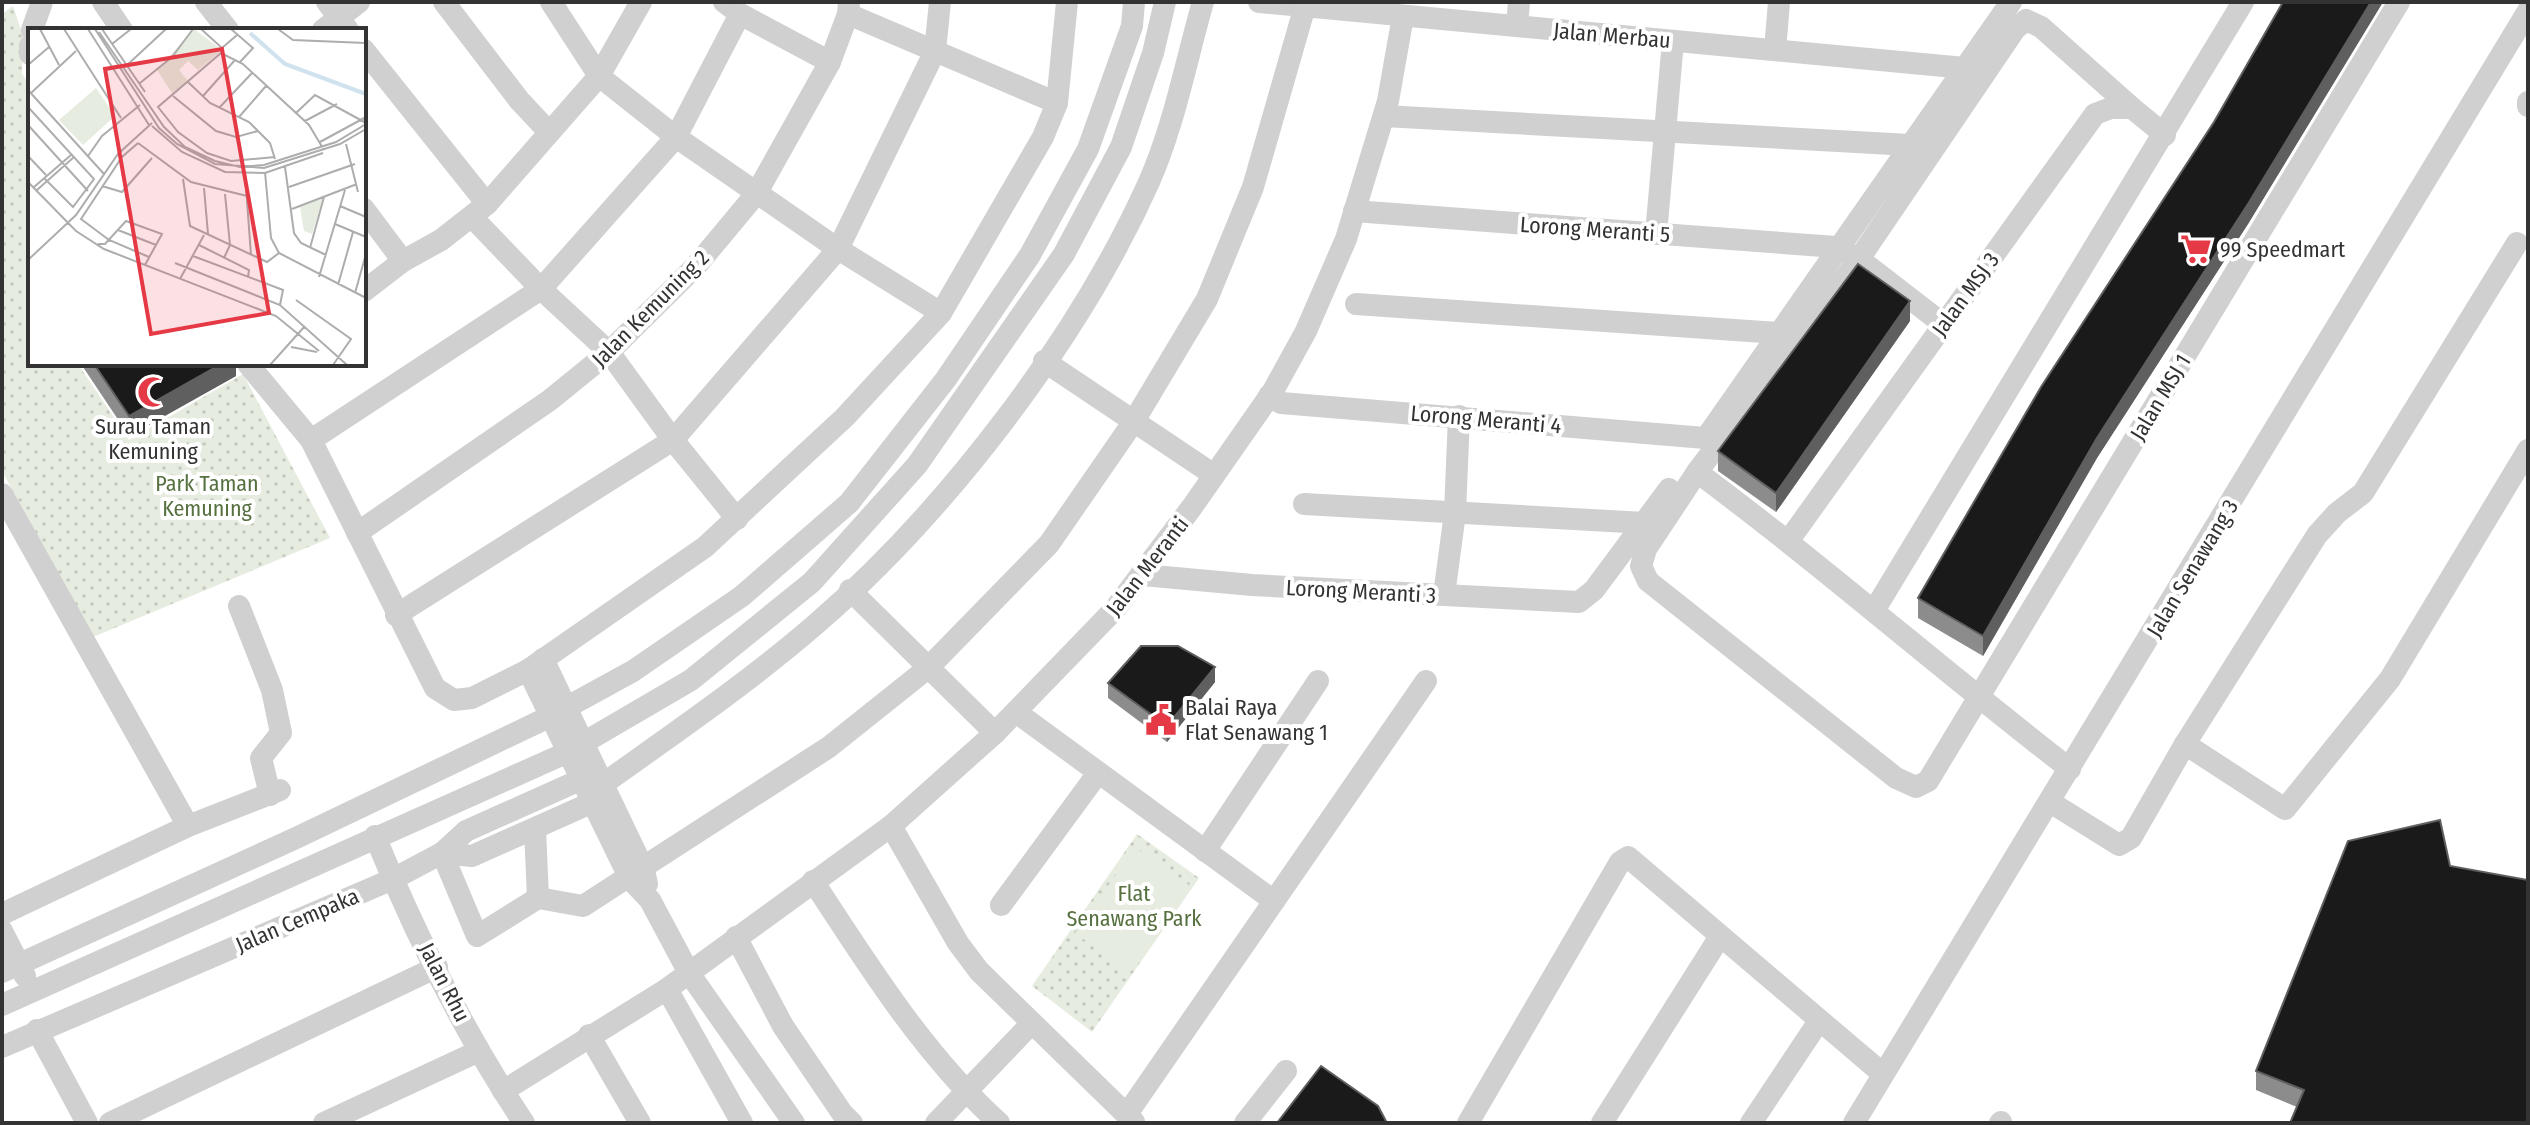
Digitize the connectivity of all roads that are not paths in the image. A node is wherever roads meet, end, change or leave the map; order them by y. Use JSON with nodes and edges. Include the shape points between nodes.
{"nodes":[{"id":1,"x":42,"y":2,"type":"edge"},
{"id":2,"x":103,"y":2,"type":"edge"},
{"id":3,"x":206,"y":2,"type":"edge"},
{"id":4,"x":359,"y":2,"type":"edge"},
{"id":5,"x":444,"y":2,"type":"edge"},
{"id":6,"x":551,"y":2,"type":"edge"},
{"id":7,"x":641,"y":2,"type":"edge"},
{"id":8,"x":940,"y":2,"type":"edge"},
{"id":9,"x":1067,"y":2,"type":"edge"},
{"id":10,"x":1134,"y":2,"type":"edge"},
{"id":11,"x":1165,"y":2,"type":"edge"},
{"id":12,"x":1203,"y":2,"type":"edge"},
{"id":13,"x":1259,"y":2,"type":"edge"},
{"id":14,"x":1519,"y":2,"type":"edge"},
{"id":15,"x":1779,"y":2,"type":"edge"},
{"id":16,"x":2011,"y":2,"type":"edge"},
{"id":17,"x":2243,"y":2,"type":"edge"},
{"id":18,"x":2399,"y":2,"type":"edge"},
{"id":19,"x":1305,"y":6,"type":"junction"},
{"id":20,"x":732,"y":8,"type":"edge"},
{"id":21,"x":848,"y":8,"type":"edge"},
{"id":22,"x":2528,"y":11,"type":"edge"},
{"id":23,"x":1403,"y":16,"type":"junction"},
{"id":24,"x":334,"y":20,"type":"edge"},
{"id":25,"x":1517,"y":26,"type":"junction"},
{"id":26,"x":33,"y":28,"type":"edge"},
{"id":27,"x":121,"y":28,"type":"edge"},
{"id":28,"x":226,"y":28,"type":"edge"},
{"id":29,"x":1673,"y":41,"type":"junction"},
{"id":30,"x":1775,"y":50,"type":"junction"},
{"id":31,"x":935,"y":51,"type":"junction"},
{"id":32,"x":366,"y":53,"type":"edge"},
{"id":33,"x":830,"y":62,"type":"junction"},
{"id":34,"x":1965,"y":68,"type":"junction"},
{"id":35,"x":599,"y":76,"type":"junction"},
{"id":36,"x":1057,"y":103,"type":"junction"},
{"id":37,"x":2132,"y":108,"type":"junction"},
{"id":38,"x":1384,"y":116,"type":"junction"},
{"id":39,"x":548,"y":131,"type":"junction"},
{"id":40,"x":1664,"y":131,"type":"junction"},
{"id":41,"x":2165,"y":135,"type":"junction"},
{"id":42,"x":676,"y":137,"type":"junction"},
{"id":43,"x":1910,"y":145,"type":"junction"},
{"id":44,"x":756,"y":194,"type":"junction"},
{"id":45,"x":480,"y":210,"type":"junction"},
{"id":46,"x":1354,"y":211,"type":"junction"},
{"id":47,"x":366,"y":212,"type":"edge"},
{"id":48,"x":1656,"y":234,"type":"junction"},
{"id":49,"x":2517,"y":243,"type":"dead end"},
{"id":50,"x":1836,"y":247,"type":"junction"},
{"id":51,"x":838,"y":249,"type":"junction"},
{"id":52,"x":1859,"y":259,"type":"junction"},
{"id":53,"x":403,"y":261,"type":"junction"},
{"id":54,"x":366,"y":289,"type":"edge"},
{"id":55,"x":541,"y":289,"type":"junction"},
{"id":56,"x":1356,"y":304,"type":"dead end"},
{"id":57,"x":941,"y":313,"type":"junction"},
{"id":58,"x":1943,"y":324,"type":"junction"},
{"id":59,"x":1778,"y":333,"type":"junction"},
{"id":60,"x":609,"y":352,"type":"junction"},
{"id":61,"x":1044,"y":361,"type":"junction"},
{"id":62,"x":259,"y":368,"type":"edge"},
{"id":63,"x":1269,"y":396,"type":"junction"},
{"id":64,"x":1459,"y":416,"type":"junction"},
{"id":65,"x":1134,"y":421,"type":"junction"},
{"id":66,"x":1705,"y":438,"type":"junction"},
{"id":67,"x":311,"y":440,"type":"junction"},
{"id":68,"x":673,"y":440,"type":"junction"},
{"id":69,"x":2528,"y":450,"type":"edge"},
{"id":70,"x":1697,"y":472,"type":"junction"},
{"id":71,"x":1214,"y":475,"type":"junction"},
{"id":72,"x":2,"y":494,"type":"edge"},
{"id":73,"x":1304,"y":504,"type":"dead end"},
{"id":74,"x":1455,"y":513,"type":"junction"},
{"id":75,"x":737,"y":519,"type":"junction"},
{"id":76,"x":1645,"y":523,"type":"junction"},
{"id":77,"x":357,"y":533,"type":"junction"},
{"id":78,"x":1789,"y":540,"type":"junction"},
{"id":79,"x":1143,"y":575,"type":"junction"},
{"id":80,"x":850,"y":590,"type":"junction"},
{"id":81,"x":1444,"y":595,"type":"junction"},
{"id":82,"x":239,"y":606,"type":"dead end"},
{"id":83,"x":1875,"y":609,"type":"junction"},
{"id":84,"x":396,"y":615,"type":"junction"},
{"id":85,"x":535,"y":664,"type":"junction"},
{"id":86,"x":928,"y":668,"type":"junction"},
{"id":87,"x":1318,"y":681,"type":"dead end"},
{"id":88,"x":1426,"y":681,"type":"dead end"},
{"id":89,"x":1978,"y":698,"type":"junction"},
{"id":90,"x":558,"y":712,"type":"junction"},
{"id":91,"x":1016,"y":712,"type":"junction"},
{"id":92,"x":995,"y":733,"type":"junction"},
{"id":93,"x":2185,"y":744,"type":"junction"},
{"id":94,"x":575,"y":748,"type":"junction"},
{"id":95,"x":525,"y":769,"type":"junction"},
{"id":96,"x":2070,"y":769,"type":"junction"},
{"id":97,"x":1098,"y":773,"type":"junction"},
{"id":98,"x":580,"y":780,"type":"junction"},
{"id":99,"x":597,"y":793,"type":"junction"},
{"id":100,"x":2050,"y":802,"type":"junction"},
{"id":101,"x":524,"y":805,"type":"junction"},
{"id":102,"x":188,"y":826,"type":"junction"},
{"id":103,"x":891,"y":826,"type":"junction"},
{"id":104,"x":535,"y":829,"type":"junction"},
{"id":105,"x":375,"y":836,"type":"junction"},
{"id":106,"x":1205,"y":851,"type":"junction"},
{"id":107,"x":442,"y":853,"type":"junction"},
{"id":108,"x":637,"y":874,"type":"junction"},
{"id":109,"x":393,"y":879,"type":"junction"},
{"id":110,"x":813,"y":881,"type":"junction"},
{"id":111,"x":538,"y":898,"type":"junction"},
{"id":112,"x":1274,"y":901,"type":"junction"},
{"id":113,"x":1001,"y":905,"type":"dead end"},
{"id":114,"x":2,"y":914,"type":"edge"},
{"id":115,"x":2,"y":931,"type":"edge"},
{"id":116,"x":736,"y":937,"type":"junction"},
{"id":117,"x":1719,"y":938,"type":"junction"},
{"id":118,"x":437,"y":967,"type":"junction"},
{"id":119,"x":11,"y":968,"type":"edge"},
{"id":120,"x":689,"y":973,"type":"junction"},
{"id":121,"x":667,"y":989,"type":"junction"},
{"id":122,"x":32,"y":992,"type":"junction"},
{"id":123,"x":2,"y":1005,"type":"edge"},
{"id":124,"x":1819,"y":1021,"type":"junction"},
{"id":125,"x":1031,"y":1024,"type":"junction"},
{"id":126,"x":37,"y":1030,"type":"junction"},
{"id":127,"x":589,"y":1035,"type":"junction"},
{"id":128,"x":2,"y":1047,"type":"edge"},
{"id":129,"x":479,"y":1051,"type":"junction"},
{"id":130,"x":1286,"y":1071,"type":"dead end"},
{"id":131,"x":1883,"y":1074,"type":"junction"},
{"id":132,"x":967,"y":1090,"type":"junction"},
{"id":133,"x":503,"y":1091,"type":"junction"},
{"id":134,"x":1131,"y":1118,"type":"edge"},
{"id":135,"x":87,"y":1123,"type":"edge"},
{"id":136,"x":110,"y":1123,"type":"edge"},
{"id":137,"x":324,"y":1123,"type":"edge"},
{"id":138,"x":524,"y":1123,"type":"edge"},
{"id":139,"x":640,"y":1123,"type":"edge"},
{"id":140,"x":742,"y":1123,"type":"edge"},
{"id":141,"x":794,"y":1123,"type":"edge"},
{"id":142,"x":852,"y":1123,"type":"edge"},
{"id":143,"x":936,"y":1123,"type":"edge"},
{"id":144,"x":999,"y":1123,"type":"edge"},
{"id":145,"x":1245,"y":1123,"type":"edge"},
{"id":146,"x":1468,"y":1123,"type":"edge"},
{"id":147,"x":1602,"y":1123,"type":"edge"},
{"id":148,"x":1751,"y":1123,"type":"edge"},
{"id":149,"x":1854,"y":1123,"type":"edge"}],
"edges":[{"from":1,"to":26,"type":"street"},
{"from":2,"to":27,"type":"street"},
{"from":3,"to":28,"type":"street"},
{"from":4,"to":24,"type":"street"},
{"from":5,"to":39,"type":"street"},
{"from":6,"to":35,"type":"street"},
{"from":7,"to":35,"type":"street"},
{"from":8,"to":31,"type":"street"},
{"from":9,"to":36,"type":"street"},
{"from":10,"to":90,"type":"street","via":[[1132,26],[1088,149],[1030,255],[946,379],[849,503],[742,596],[633,671]]},
{"from":11,"to":94,"type":"street","via":[[1121,147],[1020,320],[917,465],[812,582],[691,680]]},
{"from":12,"to":61,"type":"street","name":"Jalan Cempaka","via":[[1151,178],[1115,254]]},
{"from":13,"to":19,"type":"street","name":"Jalan Merbau"},
{"from":14,"to":25,"type":"street"},
{"from":15,"to":30,"type":"street"},
{"from":16,"to":34,"type":"street"},
{"from":17,"to":41,"type":"street"},
{"from":18,"to":89,"type":"street","name":"Jalan MSJ 1"},
{"from":19,"to":23,"type":"street","name":"Jalan Merbau"},
{"from":19,"to":65,"type":"street","via":[[1253,187],[1213,285]]},
{"from":20,"to":33,"type":"street"},
{"from":20,"to":42,"type":"street"},
{"from":21,"to":31,"type":"street"},
{"from":21,"to":33,"type":"street","name":"Jalan Kemuning 2"},
{"from":22,"to":96,"type":"street","name":"Jalan Senawang 3"},
{"from":23,"to":25,"type":"street","name":"Jalan Merbau"},
{"from":23,"to":38,"type":"street","name":"Jalan Meranti"},
{"from":25,"to":29,"type":"street","name":"Jalan Merbau"},
{"from":29,"to":30,"type":"street","name":"Jalan Merbau"},
{"from":29,"to":40,"type":"street"},
{"from":30,"to":34,"type":"street","name":"Jalan Merbau"},
{"from":31,"to":36,"type":"street"},
{"from":31,"to":51,"type":"street"},
{"from":32,"to":45,"type":"street"},
{"from":33,"to":44,"type":"street","name":"Jalan Kemuning 2"},
{"from":34,"to":43,"type":"street"},
{"from":35,"to":39,"type":"street"},
{"from":35,"to":42,"type":"street"},
{"from":36,"to":57,"type":"street","via":[[1043,137]]},
{"from":37,"to":41,"type":"street"},
{"from":37,"to":52,"type":"street","via":[[2041,27],[2026,20]]},
{"from":37,"to":58,"type":"street","name":"Jalan MSJ 3","via":[[2095,114]]},
{"from":38,"to":40,"type":"street"},
{"from":38,"to":46,"type":"street","name":"Jalan Meranti"},
{"from":39,"to":45,"type":"street"},
{"from":40,"to":43,"type":"street"},
{"from":40,"to":48,"type":"street"},
{"from":41,"to":83,"type":"street"},
{"from":42,"to":44,"type":"street"},
{"from":42,"to":55,"type":"street"},
{"from":43,"to":50,"type":"street"},
{"from":44,"to":51,"type":"street"},
{"from":44,"to":60,"type":"street","name":"Jalan Kemuning 2","via":[[696,266]]},
{"from":45,"to":53,"type":"street"},
{"from":45,"to":55,"type":"street"},
{"from":46,"to":48,"type":"street","name":"Lorong Meranti 5"},
{"from":46,"to":63,"type":"street","name":"Jalan Meranti","via":[[1306,331]]},
{"from":47,"to":53,"type":"street"},
{"from":48,"to":50,"type":"street","name":"Lorong Meranti 5"},
{"from":49,"to":93,"type":"street","via":[[2363,493],[2317,535]]},
{"from":50,"to":52,"type":"street"},
{"from":50,"to":59,"type":"street"},
{"from":51,"to":57,"type":"street"},
{"from":51,"to":68,"type":"street"},
{"from":52,"to":58,"type":"street"},
{"from":52,"to":70,"type":"street"},
{"from":53,"to":54,"type":"street"},
{"from":55,"to":60,"type":"street"},
{"from":55,"to":67,"type":"street"},
{"from":56,"to":59,"type":"street"},
{"from":57,"to":75,"type":"street","via":[[845,417]]},
{"from":58,"to":78,"type":"street","name":"Jalan MSJ 3"},
{"from":59,"to":66,"type":"street"},
{"from":60,"to":68,"type":"street"},
{"from":60,"to":77,"type":"street","name":"Jalan Kemuning 2","via":[[550,400]]},
{"from":61,"to":65,"type":"street"},
{"from":61,"to":80,"type":"street","name":"Jalan Cempaka","via":[[959,477]]},
{"from":62,"to":67,"type":"street"},
{"from":63,"to":64,"type":"street","name":"Lorong Meranti 4","via":[[1281,403]]},
{"from":63,"to":71,"type":"street","name":"Jalan Meranti"},
{"from":64,"to":66,"type":"street","name":"Lorong Meranti 4"},
{"from":64,"to":74,"type":"street"},
{"from":65,"to":71,"type":"street"},
{"from":65,"to":86,"type":"street","via":[[1049,544]]},
{"from":66,"to":76,"type":"street"},
{"from":67,"to":77,"type":"street"},
{"from":68,"to":75,"type":"street"},
{"from":68,"to":84,"type":"street"},
{"from":69,"to":93,"type":"street","via":[[2390,679],[2285,809]]},
{"from":70,"to":78,"type":"street"},
{"from":70,"to":89,"type":"street","name":"Jalan MSJ 1","via":[[1646,549],[1641,566],[1648,581],[1896,778],[1916,787],[1928,781]]},
{"from":71,"to":79,"type":"street","name":"Jalan Meranti"},
{"from":72,"to":102,"type":"street"},
{"from":73,"to":74,"type":"street"},
{"from":74,"to":76,"type":"street"},
{"from":74,"to":81,"type":"street"},
{"from":75,"to":85,"type":"street","via":[[705,547]]},
{"from":76,"to":81,"type":"street","name":"Lorong Meranti 3","via":[[1579,602]]},
{"from":77,"to":84,"type":"street"},
{"from":78,"to":83,"type":"street"},
{"from":79,"to":81,"type":"street","name":"Lorong Meranti 3"},
{"from":79,"to":91,"type":"street","name":"Jalan Meranti"},
{"from":80,"to":86,"type":"street"},
{"from":80,"to":99,"type":"street","name":"Jalan Cempaka","via":[[818,622]]},
{"from":82,"to":102,"type":"street","via":[[272,690],[281,733],[261,758],[275,792]]},
{"from":83,"to":89,"type":"street"},
{"from":84,"to":85,"type":"street","via":[[435,688],[454,700],[472,698]]},
{"from":85,"to":90,"type":"street"},
{"from":86,"to":92,"type":"street"},
{"from":86,"to":108,"type":"street","via":[[829,747]]},
{"from":87,"to":106,"type":"street"},
{"from":88,"to":112,"type":"street"},
{"from":89,"to":96,"type":"street"},
{"from":90,"to":94,"type":"street"},
{"from":90,"to":119,"type":"street"},
{"from":91,"to":92,"type":"street","name":"Jalan Meranti"},
{"from":91,"to":97,"type":"street"},
{"from":92,"to":103,"type":"street","name":"Jalan Meranti"},
{"from":93,"to":100,"type":"street","via":[[2131,838],[2119,845]]},
{"from":94,"to":95,"type":"street"},
{"from":94,"to":98,"type":"street"},
{"from":94,"to":99,"type":"street"},
{"from":95,"to":101,"type":"street","via":[[539,775],[541,782]]},
{"from":95,"to":105,"type":"street"},
{"from":96,"to":100,"type":"street","name":"Jalan Senawang 3"},
{"from":97,"to":106,"type":"street"},
{"from":97,"to":113,"type":"street"},
{"from":98,"to":99,"type":"street"},
{"from":98,"to":101,"type":"street"},
{"from":99,"to":104,"type":"street","name":"Jalan Cempaka"},
{"from":99,"to":108,"type":"street"},
{"from":100,"to":131,"type":"street","name":"Jalan Senawang 3"},
{"from":101,"to":107,"type":"street","via":[[466,831]]},
{"from":102,"to":114,"type":"street"},
{"from":103,"to":110,"type":"street","name":"Jalan Meranti"},
{"from":103,"to":125,"type":"street","via":[[958,943]]},
{"from":104,"to":107,"type":"street","name":"Jalan Cempaka","via":[[472,856]]},
{"from":104,"to":111,"type":"street"},
{"from":105,"to":109,"type":"street","name":"Jalan Rhu"},
{"from":105,"to":122,"type":"street"},
{"from":106,"to":112,"type":"street"},
{"from":107,"to":109,"type":"street","name":"Jalan Cempaka"},
{"from":107,"to":111,"type":"street","via":[[477,936]]},
{"from":108,"to":111,"type":"street","via":[[583,906]]},
{"from":108,"to":120,"type":"street"},
{"from":109,"to":118,"type":"street","name":"Jalan Rhu"},
{"from":109,"to":126,"type":"street","name":"Jalan Cempaka"},
{"from":110,"to":116,"type":"street","name":"Jalan Meranti"},
{"from":110,"to":132,"type":"street","via":[[884,989]]},
{"from":112,"to":134,"type":"street"},
{"from":115,"to":119,"type":"street"},
{"from":116,"to":120,"type":"street","name":"Jalan Meranti"},
{"from":116,"to":142,"type":"street","via":[[783,1026]]},
{"from":117,"to":124,"type":"street"},
{"from":117,"to":146,"type":"street","via":[[1642,865],[1628,857],[1620,862]]},
{"from":117,"to":147,"type":"street"},
{"from":118,"to":129,"type":"street","name":"Jalan Rhu"},
{"from":118,"to":136,"type":"street"},
{"from":119,"to":122,"type":"street"},
{"from":120,"to":121,"type":"street","name":"Jalan Meranti"},
{"from":120,"to":141,"type":"street"},
{"from":121,"to":127,"type":"street","name":"Jalan Meranti"},
{"from":121,"to":140,"type":"street"},
{"from":122,"to":123,"type":"street"},
{"from":124,"to":131,"type":"street"},
{"from":124,"to":148,"type":"street"},
{"from":125,"to":132,"type":"street"},
{"from":125,"to":134,"type":"street"},
{"from":126,"to":128,"type":"street","name":"Jalan Cempaka"},
{"from":126,"to":135,"type":"street"},
{"from":127,"to":133,"type":"street","name":"Jalan Meranti"},
{"from":127,"to":139,"type":"street"},
{"from":129,"to":133,"type":"street","name":"Jalan Rhu"},
{"from":129,"to":137,"type":"street"},
{"from":130,"to":145,"type":"street"},
{"from":131,"to":149,"type":"street","name":"Jalan Senawang 3"},
{"from":132,"to":143,"type":"street"},
{"from":132,"to":144,"type":"street"},
{"from":133,"to":138,"type":"street","name":"Jalan Rhu"}]}
